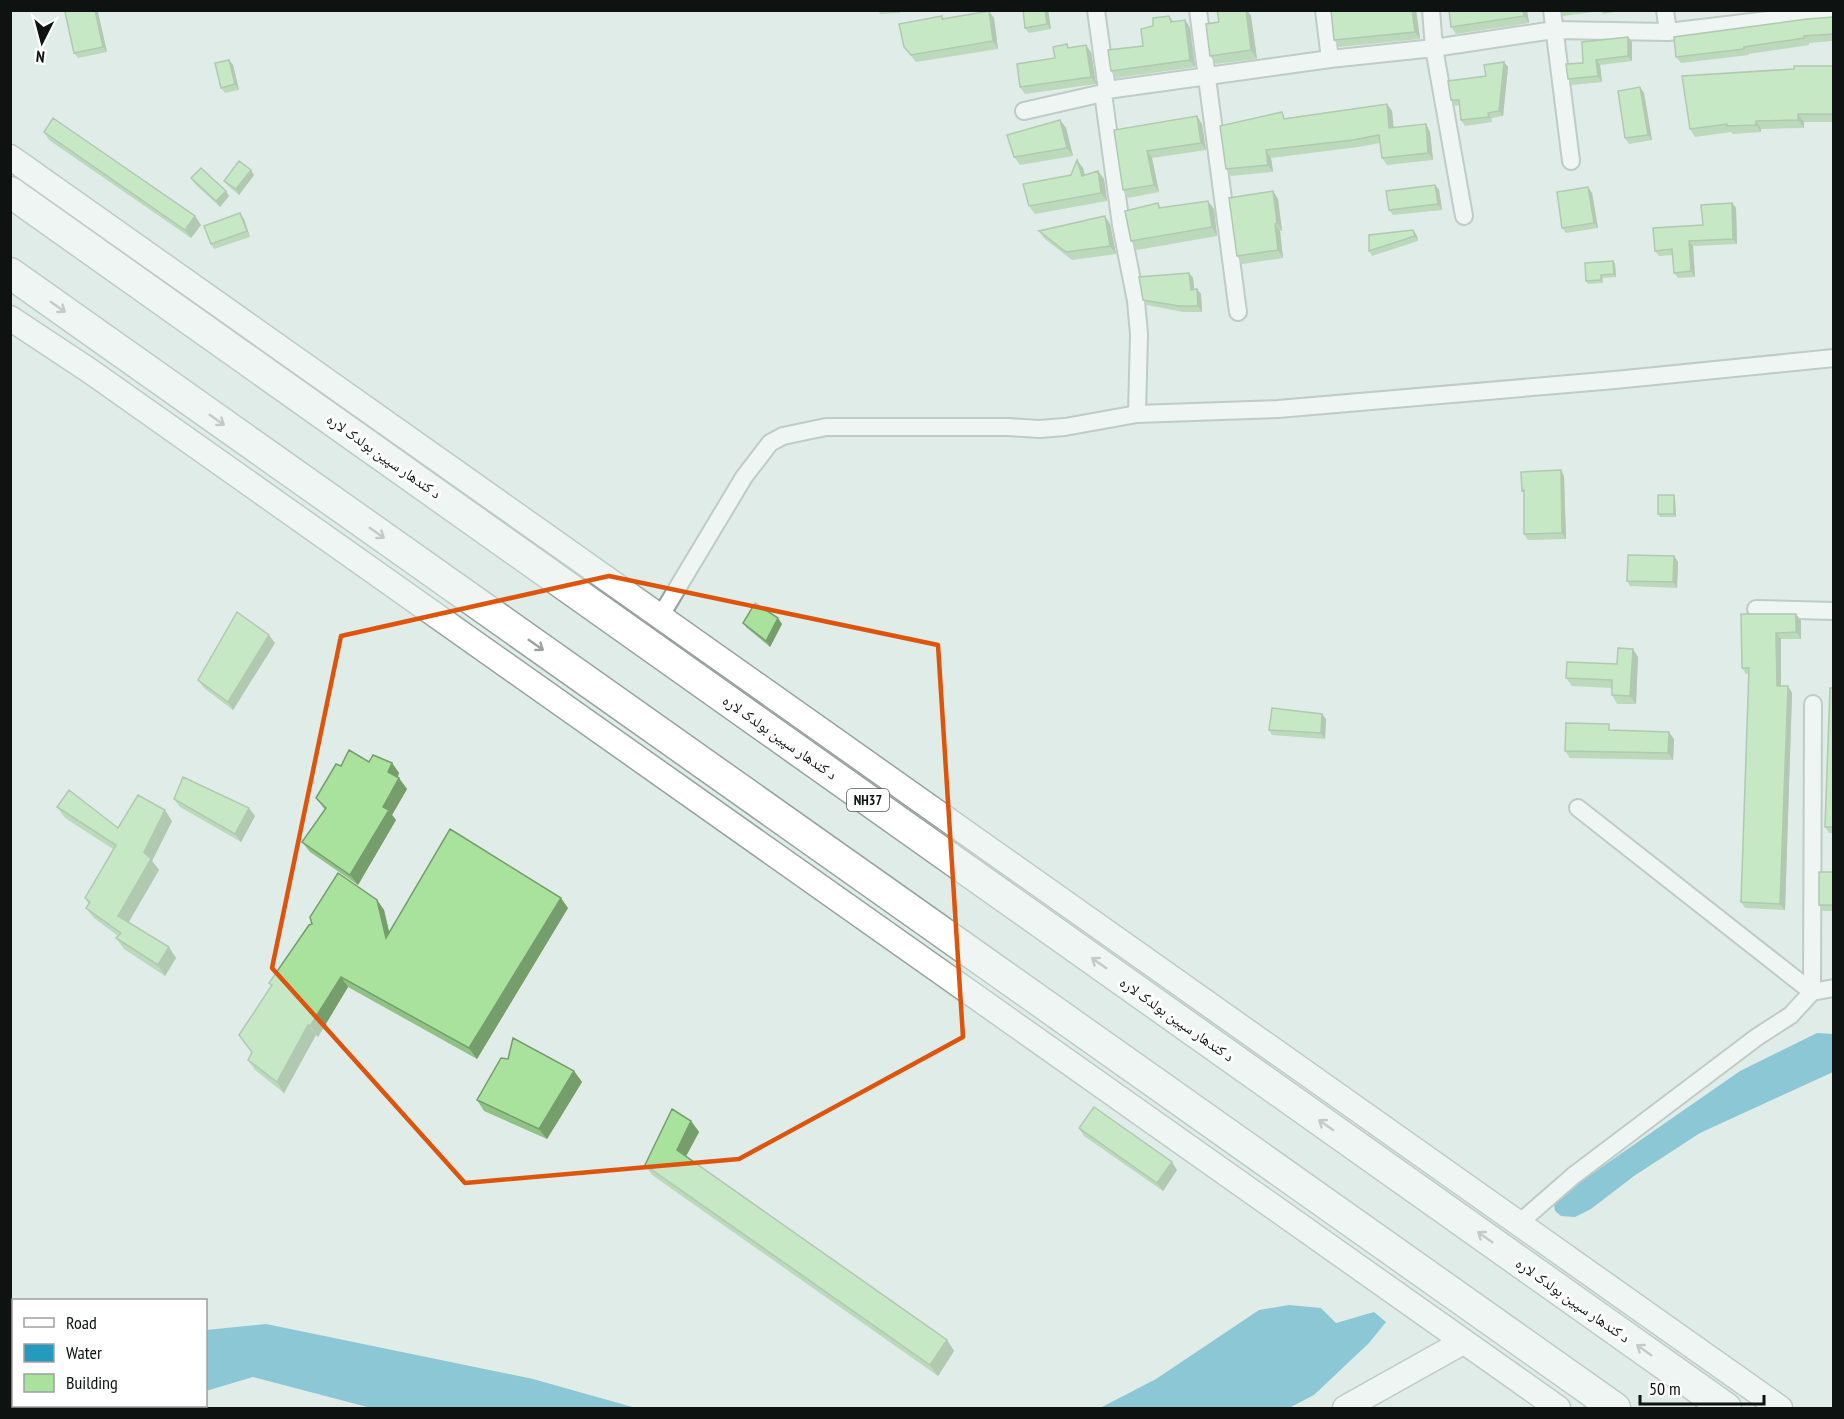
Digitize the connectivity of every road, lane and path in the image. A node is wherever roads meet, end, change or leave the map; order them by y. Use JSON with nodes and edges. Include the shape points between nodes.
{"nodes":[{"id":1,"x":1096,"y":10,"type":"edge"},
{"id":2,"x":1198,"y":10,"type":"edge"},
{"id":3,"x":1324,"y":10,"type":"edge"},
{"id":4,"x":1431,"y":10,"type":"edge"},
{"id":5,"x":1552,"y":10,"type":"edge"},
{"id":6,"x":1665,"y":10,"type":"edge"},
{"id":7,"x":1833,"y":12,"type":"edge"},
{"id":8,"x":1779,"y":14,"type":"edge"},
{"id":9,"x":1554,"y":30,"type":"junction"},
{"id":10,"x":1668,"y":32,"type":"junction"},
{"id":11,"x":1434,"y":48,"type":"junction"},
{"id":12,"x":1330,"y":59,"type":"junction"},
{"id":13,"x":1207,"y":75,"type":"junction"},
{"id":14,"x":1105,"y":91,"type":"junction"},
{"id":15,"x":1024,"y":111,"type":"dead end"},
{"id":16,"x":10,"y":157,"type":"edge"},
{"id":17,"x":1571,"y":161,"type":"dead end"},
{"id":18,"x":10,"y":192,"type":"edge"},
{"id":19,"x":1464,"y":216,"type":"dead end"},
{"id":20,"x":10,"y":273,"type":"edge"},
{"id":21,"x":1238,"y":312,"type":"dead end"},
{"id":22,"x":10,"y":318,"type":"edge"},
{"id":23,"x":1833,"y":358,"type":"edge"},
{"id":24,"x":1137,"y":414,"type":"junction"},
{"id":25,"x":1756,"y":609,"type":"dead end"},
{"id":26,"x":1833,"y":611,"type":"edge"},
{"id":27,"x":660,"y":617,"type":"junction"},
{"id":28,"x":1813,"y":704,"type":"dead end"},
{"id":29,"x":1578,"y":808,"type":"dead end"},
{"id":30,"x":1833,"y":988,"type":"edge"},
{"id":31,"x":1812,"y":992,"type":"junction"},
{"id":32,"x":1518,"y":1224,"type":"junction"},
{"id":33,"x":1463,"y":1342,"type":"junction"},
{"id":34,"x":1345,"y":1408,"type":"edge"},
{"id":35,"x":1558,"y":1408,"type":"edge"},
{"id":36,"x":1615,"y":1408,"type":"edge"},
{"id":37,"x":1726,"y":1408,"type":"edge"},
{"id":38,"x":1779,"y":1408,"type":"edge"}],
"edges":[{"from":1,"to":14,"type":"street"},
{"from":2,"to":13,"type":"street"},
{"from":3,"to":12,"type":"street"},
{"from":4,"to":11,"type":"street"},
{"from":5,"to":9,"type":"street"},
{"from":6,"to":10,"type":"street"},
{"from":7,"to":8,"type":"street"},
{"from":8,"to":10,"type":"street"},
{"from":9,"to":10,"type":"street"},
{"from":9,"to":11,"type":"street"},
{"from":9,"to":17,"type":"street"},
{"from":11,"to":12,"type":"street"},
{"from":11,"to":19,"type":"street"},
{"from":12,"to":13,"type":"street"},
{"from":13,"to":14,"type":"street"},
{"from":13,"to":21,"type":"street"},
{"from":14,"to":15,"type":"street"},
{"from":14,"to":24,"type":"street","via":[[1121,225],[1136,301]]},
{"from":16,"to":27,"type":"street"},
{"from":37,"to":18,"type":"highway","name":"د کندهار سپین بولدک لاره","number":"NH37","one_way":true},
{"from":20,"to":36,"type":"highway","one_way":true},
{"from":22,"to":33,"type":"street","via":[[109,384]]},
{"from":23,"to":24,"type":"street","via":[[1278,409]]},
{"from":24,"to":27,"type":"street","via":[[1039,429],[826,427],[783,436],[770,443],[744,477]]},
{"from":25,"to":26,"type":"street"},
{"from":27,"to":32,"type":"street"},
{"from":28,"to":31,"type":"street"},
{"from":29,"to":31,"type":"street"},
{"from":30,"to":31,"type":"street"},
{"from":31,"to":32,"type":"street","via":[[1791,1015],[1582,1169]]},
{"from":32,"to":38,"type":"street"},
{"from":33,"to":34,"type":"street"},
{"from":33,"to":35,"type":"street"}]}
